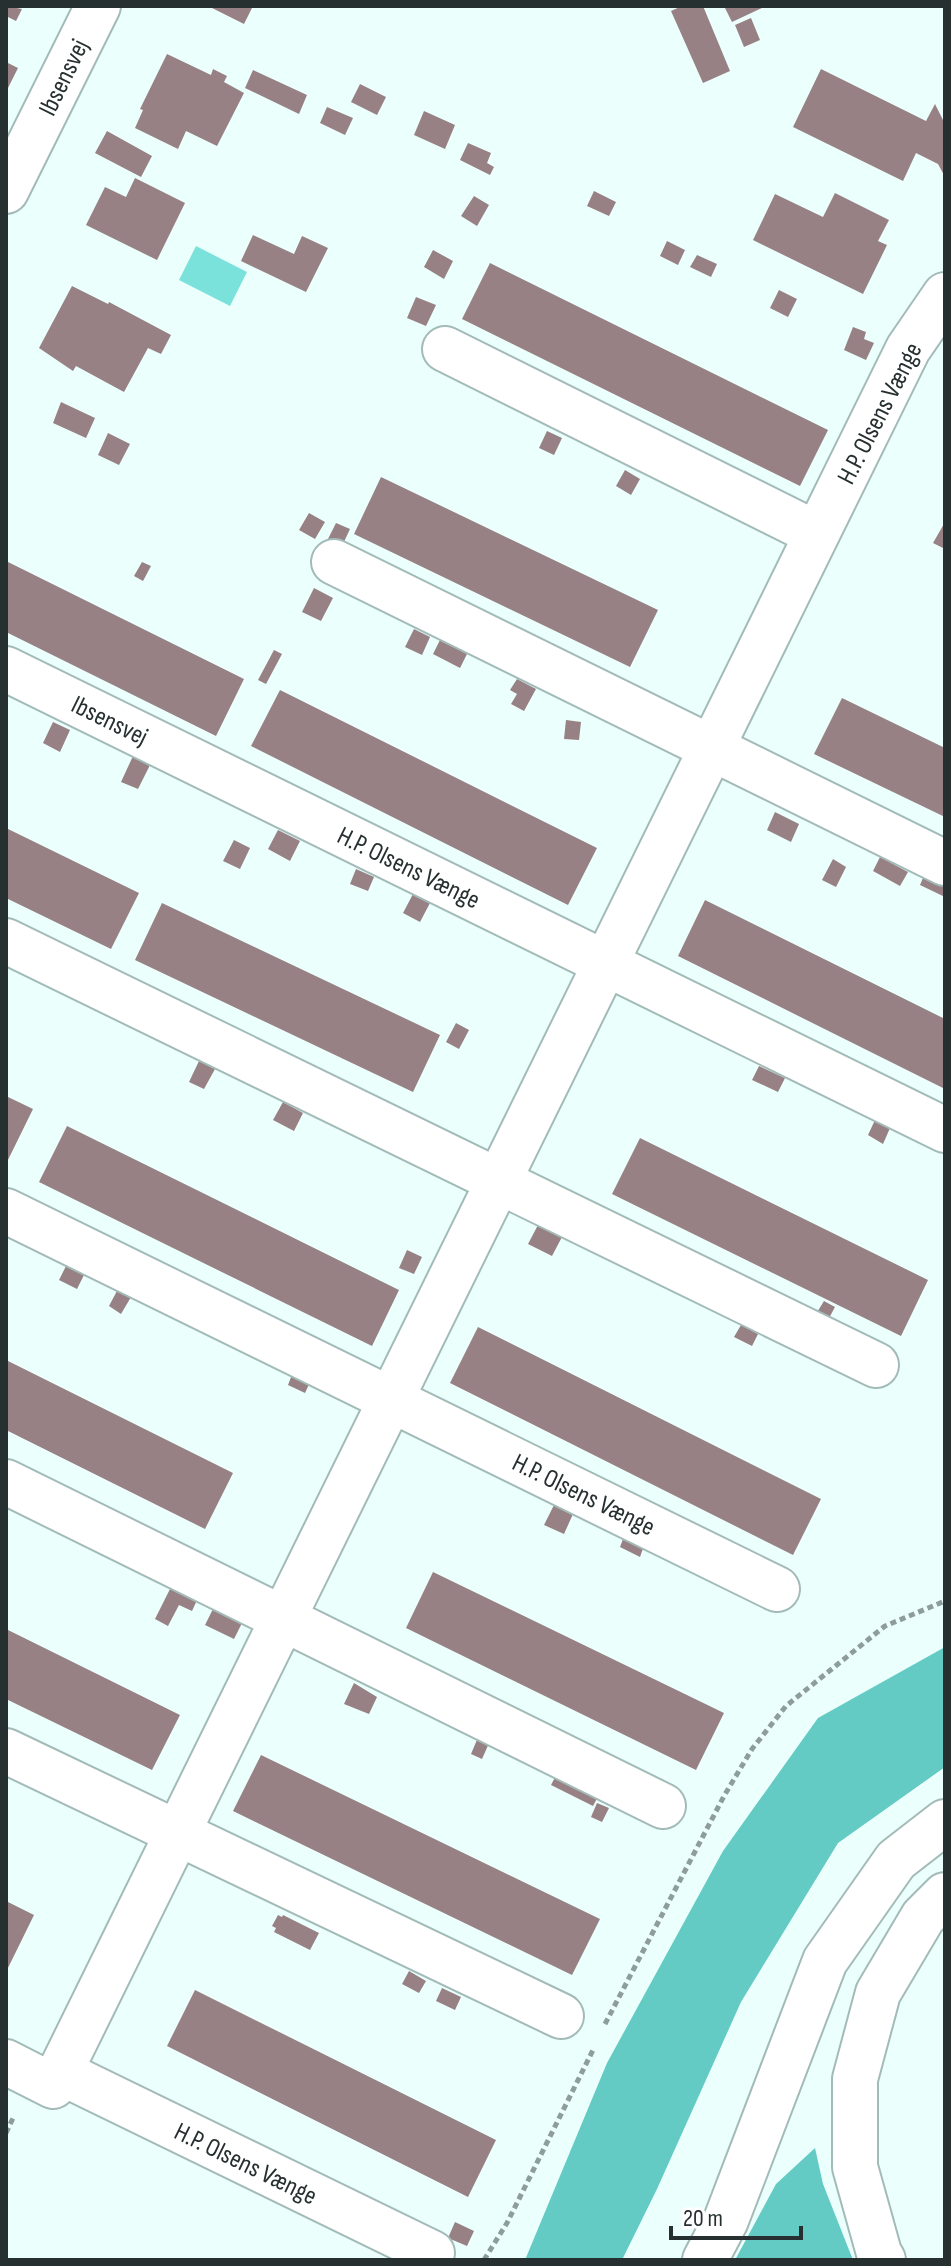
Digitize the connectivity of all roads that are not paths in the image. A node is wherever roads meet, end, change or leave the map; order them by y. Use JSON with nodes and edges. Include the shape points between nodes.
{"nodes":[{"id":1,"x":98,"y":6,"type":"edge"},
{"id":2,"x":6,"y":191,"type":"edge"},
{"id":3,"x":945,"y":295,"type":"edge"},
{"id":4,"x":445,"y":349,"type":"dead end"},
{"id":5,"x":817,"y":534,"type":"junction"},
{"id":6,"x":334,"y":562,"type":"dead end"},
{"id":7,"x":6,"y":669,"type":"edge"},
{"id":8,"x":712,"y":747,"type":"junction"},
{"id":9,"x":213,"y":771,"type":"joint"},
{"id":10,"x":945,"y":863,"type":"edge"},
{"id":11,"x":6,"y":941,"type":"edge"},
{"id":12,"x":606,"y":963,"type":"junction"},
{"id":13,"x":945,"y":1130,"type":"edge"},
{"id":14,"x":498,"y":1181,"type":"junction"},
{"id":15,"x":6,"y":1211,"type":"edge"},
{"id":16,"x":876,"y":1365,"type":"dead end"},
{"id":17,"x":391,"y":1400,"type":"junction"},
{"id":18,"x":6,"y":1482,"type":"edge"},
{"id":19,"x":777,"y":1589,"type":"dead end"},
{"id":20,"x":283,"y":1618,"type":"junction"},
{"id":21,"x":6,"y":1751,"type":"edge"},
{"id":22,"x":663,"y":1806,"type":"dead end"},
{"id":23,"x":945,"y":1822,"type":"edge"},
{"id":24,"x":178,"y":1833,"type":"junction"},
{"id":25,"x":945,"y":1895,"type":"edge"},
{"id":26,"x":561,"y":2016,"type":"dead end"},
{"id":27,"x":6,"y":2062,"type":"edge"},
{"id":28,"x":60,"y":2072,"type":"junction"},
{"id":29,"x":432,"y":2253,"type":"dead end"},
{"id":30,"x":705,"y":2260,"type":"edge"},
{"id":31,"x":883,"y":2260,"type":"edge"}],
"edges":[{"from":1,"to":2,"type":"main road","name":"Ibsensvej"},
{"from":3,"to":5,"type":"main road","name":"H.P. Olsens Vænge","via":[[908,349]]},
{"from":4,"to":5,"type":"main road"},
{"from":5,"to":8,"type":"main road","name":"H.P. Olsens Vænge"},
{"from":6,"to":8,"type":"main road"},
{"from":7,"to":9,"type":"main road","name":"Ibsensvej"},
{"from":8,"to":10,"type":"main road"},
{"from":8,"to":12,"type":"main road","name":"H.P. Olsens Vænge"},
{"from":9,"to":12,"type":"main road","name":"H.P. Olsens Vænge"},
{"from":11,"to":14,"type":"main road"},
{"from":12,"to":13,"type":"main road","name":"H.P. Olsens Vænge"},
{"from":12,"to":14,"type":"main road","name":"H.P. Olsens Vænge"},
{"from":14,"to":16,"type":"main road"},
{"from":14,"to":17,"type":"main road","name":"H.P. Olsens Vænge"},
{"from":15,"to":17,"type":"main road","name":"H.P. Olsens Vænge"},
{"from":17,"to":19,"type":"main road","name":"H.P. Olsens Vænge"},
{"from":17,"to":20,"type":"main road","name":"H.P. Olsens Vænge"},
{"from":18,"to":20,"type":"main road"},
{"from":20,"to":22,"type":"main road"},
{"from":20,"to":24,"type":"main road","name":"H.P. Olsens Vænge"},
{"from":21,"to":24,"type":"main road"},
{"from":23,"to":30,"type":"main road","via":[[896,1860],[825,1961],[726,2220]]},
{"from":24,"to":26,"type":"main road"},
{"from":24,"to":28,"type":"main road","name":"H.P. Olsens Vænge"},
{"from":25,"to":31,"type":"main road","via":[[923,1917],[878,1993],[855,2079],[855,2167]]},
{"from":27,"to":28,"type":"main road","via":[[53,2086]]},
{"from":28,"to":29,"type":"main road","name":"H.P. Olsens Vænge"}]}
